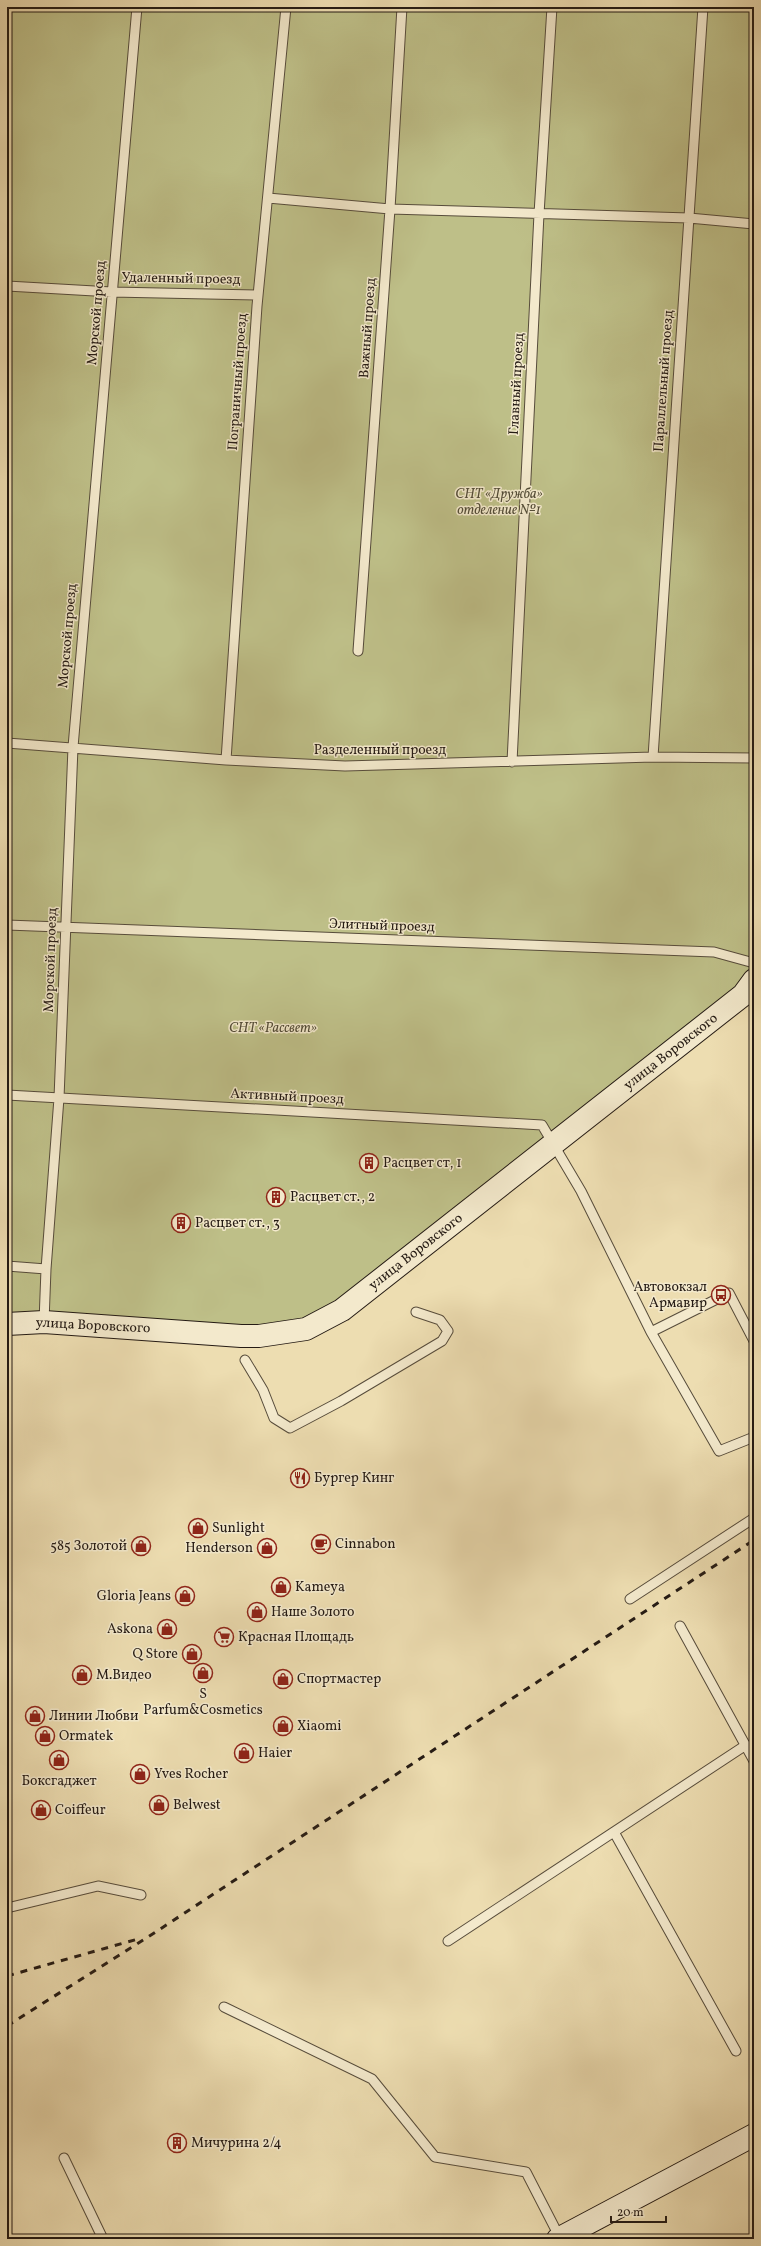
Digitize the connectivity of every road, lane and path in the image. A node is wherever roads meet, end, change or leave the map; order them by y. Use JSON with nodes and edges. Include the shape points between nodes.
{"nodes":[{"id":1,"x":137,"y":7,"type":"edge"},
{"id":2,"x":286,"y":7,"type":"edge"},
{"id":3,"x":402,"y":7,"type":"edge"},
{"id":4,"x":552,"y":7,"type":"edge"},
{"id":5,"x":703,"y":7,"type":"edge"},
{"id":6,"x":268,"y":198,"type":"junction"},
{"id":7,"x":390,"y":209,"type":"junction"},
{"id":8,"x":540,"y":214,"type":"junction"},
{"id":9,"x":689,"y":218,"type":"junction"},
{"id":10,"x":754,"y":224,"type":"edge"},
{"id":11,"x":7,"y":286,"type":"edge"},
{"id":12,"x":112,"y":292,"type":"junction"},
{"id":13,"x":258,"y":295,"type":"junction"},
{"id":14,"x":358,"y":651,"type":"dead end"},
{"id":15,"x":7,"y":743,"type":"edge"},
{"id":16,"x":73,"y":747,"type":"junction"},
{"id":17,"x":653,"y":757,"type":"junction"},
{"id":18,"x":754,"y":758,"type":"edge"},
{"id":19,"x":226,"y":760,"type":"junction"},
{"id":20,"x":512,"y":762,"type":"junction"},
{"id":21,"x":7,"y":925,"type":"edge"},
{"id":22,"x":67,"y":928,"type":"junction"},
{"id":23,"x":754,"y":963,"type":"edge"},
{"id":24,"x":754,"y":980,"type":"edge"},
{"id":25,"x":7,"y":1095,"type":"edge"},
{"id":26,"x":59,"y":1098,"type":"junction"},
{"id":27,"x":554,"y":1144,"type":"junction"},
{"id":28,"x":7,"y":1266,"type":"edge"},
{"id":29,"x":46,"y":1269,"type":"junction"},
{"id":30,"x":416,"y":1312,"type":"dead end"},
{"id":31,"x":44,"y":1322,"type":"junction"},
{"id":32,"x":7,"y":1324,"type":"edge"},
{"id":33,"x":651,"y":1332,"type":"junction"},
{"id":34,"x":754,"y":1341,"type":"edge"},
{"id":35,"x":245,"y":1360,"type":"dead end"},
{"id":36,"x":754,"y":1437,"type":"edge"},
{"id":37,"x":754,"y":1518,"type":"edge"},
{"id":38,"x":630,"y":1599,"type":"dead end"},
{"id":39,"x":680,"y":1626,"type":"dead end"},
{"id":40,"x":746,"y":1745,"type":"junction"},
{"id":41,"x":754,"y":1761,"type":"edge"},
{"id":42,"x":614,"y":1832,"type":"junction"},
{"id":43,"x":141,"y":1895,"type":"dead end"},
{"id":44,"x":7,"y":1908,"type":"edge"},
{"id":45,"x":448,"y":1942,"type":"dead end"},
{"id":46,"x":224,"y":2008,"type":"dead end"},
{"id":47,"x":736,"y":2051,"type":"dead end"},
{"id":48,"x":754,"y":2135,"type":"edge"},
{"id":49,"x":64,"y":2158,"type":"dead end"},
{"id":50,"x":559,"y":2238,"type":"edge"},
{"id":51,"x":103,"y":2239,"type":"edge"}],
"edges":[{"from":1,"to":12,"type":"lane","name":"Морской проезд"},
{"from":2,"to":6,"type":"lane","name":"Пограничный проезд"},
{"from":3,"to":7,"type":"lane","name":"Важный проезд"},
{"from":4,"to":8,"type":"lane","name":"Главный проезд"},
{"from":5,"to":9,"type":"lane","name":"Параллельный проезд"},
{"from":6,"to":7,"type":"lane"},
{"from":6,"to":13,"type":"lane","name":"Пограничный проезд"},
{"from":7,"to":8,"type":"lane"},
{"from":7,"to":14,"type":"lane","name":"Важный проезд"},
{"from":8,"to":9,"type":"lane"},
{"from":8,"to":20,"type":"lane","name":"Главный проезд"},
{"from":9,"to":10,"type":"lane"},
{"from":9,"to":17,"type":"lane","name":"Параллельный проезд"},
{"from":11,"to":12,"type":"lane","name":"Удаленный проезд"},
{"from":12,"to":13,"type":"lane","name":"Удаленный проезд"},
{"from":12,"to":16,"type":"lane","name":"Морской проезд"},
{"from":13,"to":19,"type":"lane","name":"Пограничный проезд"},
{"from":15,"to":16,"type":"lane","name":"Разделенный проезд"},
{"from":16,"to":19,"type":"lane","name":"Разделенный проезд"},
{"from":16,"to":22,"type":"lane","name":"Морской проезд"},
{"from":17,"to":18,"type":"lane","name":"Разделенный проезд"},
{"from":17,"to":20,"type":"lane","name":"Разделенный проезд"},
{"from":19,"to":20,"type":"lane","name":"Разделенный проезд","via":[[345,766]]},
{"from":21,"to":22,"type":"lane","name":"Элитный проезд"},
{"from":22,"to":23,"type":"lane","name":"Элитный проезд","via":[[714,952]]},
{"from":22,"to":26,"type":"lane","name":"Морской проезд"},
{"from":24,"to":27,"type":"street","name":"улица Воровского","via":[[743,995]]},
{"from":25,"to":26,"type":"lane","name":"Активный проезд"},
{"from":26,"to":27,"type":"lane","name":"Активный проезд","via":[[542,1125]]},
{"from":26,"to":29,"type":"lane","name":"Морской проезд"},
{"from":27,"to":31,"type":"street","name":"улица Воровского","via":[[342,1310],[306,1329],[242,1336]]},
{"from":27,"to":33,"type":"lane","via":[[581,1191]]},
{"from":28,"to":29,"type":"lane"},
{"from":29,"to":31,"type":"lane","name":"Морской проезд"},
{"from":30,"to":35,"type":"lane","via":[[440,1320],[448,1332],[442,1341],[290,1428],[274,1418]]},
{"from":31,"to":32,"type":"street","name":"улица Воровского"},
{"from":33,"to":34,"type":"lane","via":[[729,1293]]},
{"from":33,"to":36,"type":"lane","via":[[719,1451]]},
{"from":37,"to":38,"type":"lane"},
{"from":39,"to":40,"type":"lane"},
{"from":40,"to":41,"type":"lane"},
{"from":40,"to":42,"type":"lane"},
{"from":42,"to":45,"type":"lane"},
{"from":42,"to":47,"type":"lane"},
{"from":43,"to":44,"type":"lane","via":[[98,1886]]},
{"from":46,"to":50,"type":"lane","via":[[372,2079],[435,2157],[526,2172]]},
{"from":48,"to":50,"type":"street"},
{"from":49,"to":51,"type":"lane"}]}
